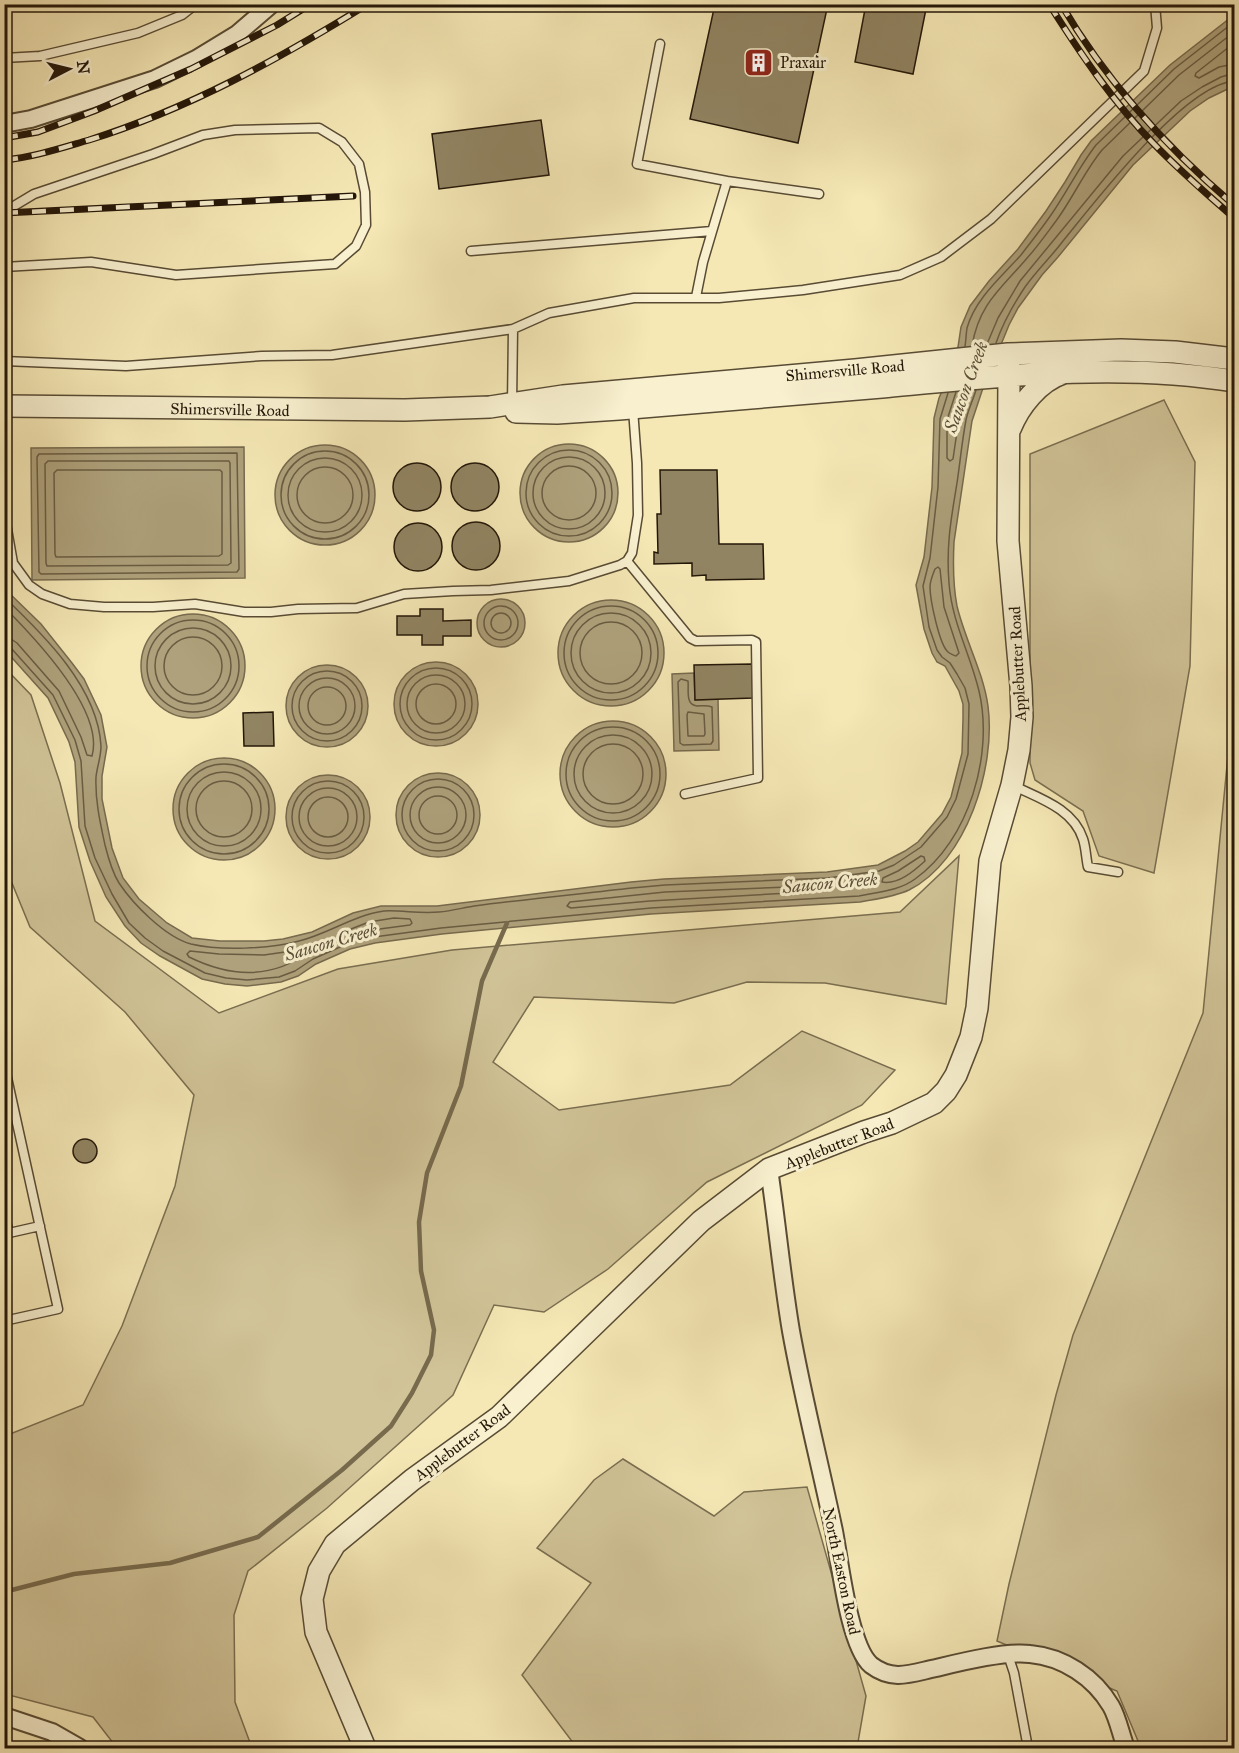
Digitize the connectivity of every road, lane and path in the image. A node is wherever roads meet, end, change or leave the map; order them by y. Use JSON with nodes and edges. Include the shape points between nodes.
{"nodes":[{"id":1,"x":196,"y":4,"type":"edge"},
{"id":2,"x":272,"y":4,"type":"edge"},
{"id":3,"x":1155,"y":4,"type":"edge"},
{"id":4,"x":660,"y":44,"type":"dead end"},
{"id":5,"x":4,"y":58,"type":"edge"},
{"id":6,"x":4,"y":124,"type":"edge"},
{"id":7,"x":727,"y":181,"type":"junction"},
{"id":8,"x":819,"y":194,"type":"dead end"},
{"id":9,"x":4,"y":212,"type":"edge"},
{"id":10,"x":712,"y":231,"type":"junction"},
{"id":11,"x":471,"y":250,"type":"dead end"},
{"id":12,"x":4,"y":267,"type":"edge"},
{"id":13,"x":696,"y":297,"type":"junction"},
{"id":14,"x":513,"y":329,"type":"junction"},
{"id":15,"x":1008,"y":354,"type":"junction"},
{"id":16,"x":1234,"y":359,"type":"edge"},
{"id":17,"x":4,"y":361,"type":"edge"},
{"id":18,"x":1064,"y":373,"type":"junction"},
{"id":19,"x":1016,"y":374,"type":"junction"},
{"id":20,"x":1234,"y":381,"type":"edge"},
{"id":21,"x":512,"y":404,"type":"junction"},
{"id":22,"x":4,"y":406,"type":"edge"},
{"id":23,"x":633,"y":408,"type":"junction"},
{"id":24,"x":455,"y":410,"type":"junction"},
{"id":25,"x":1007,"y":438,"type":"junction"},
{"id":26,"x":4,"y":512,"type":"edge"},
{"id":27,"x":627,"y":561,"type":"junction"},
{"id":28,"x":1012,"y":785,"type":"junction"},
{"id":29,"x":685,"y":794,"type":"dead end"},
{"id":30,"x":1118,"y":872,"type":"dead end"},
{"id":31,"x":4,"y":1064,"type":"edge"},
{"id":32,"x":769,"y":1169,"type":"junction"},
{"id":33,"x":4,"y":1214,"type":"edge"},
{"id":34,"x":40,"y":1226,"type":"junction"},
{"id":35,"x":4,"y":1322,"type":"edge"},
{"id":36,"x":1008,"y":1655,"type":"junction"},
{"id":37,"x":4,"y":1716,"type":"edge"},
{"id":38,"x":80,"y":1749,"type":"edge"},
{"id":39,"x":365,"y":1749,"type":"edge"},
{"id":40,"x":1028,"y":1749,"type":"edge"},
{"id":41,"x":1126,"y":1749,"type":"edge"}],
"edges":[{"from":1,"to":5,"type":"lane","via":[[182,15],[138,33],[40,56]]},
{"from":2,"to":6,"type":"street","via":[[237,34],[155,79]]},
{"from":3,"to":13,"type":"lane","via":[[1156,28],[1144,71],[991,219],[941,257],[900,275],[803,290]]},
{"from":4,"to":7,"type":"lane","via":[[637,164]]},
{"from":7,"to":8,"type":"lane"},
{"from":7,"to":10,"type":"lane"},
{"from":9,"to":12,"type":"lane","via":[[34,194],[203,135],[235,130],[319,128],[342,142],[358,164],[365,192],[366,225],[356,246],[335,264],[176,274],[91,262]]},
{"from":10,"to":11,"type":"lane"},
{"from":10,"to":13,"type":"lane"},
{"from":13,"to":14,"type":"lane","via":[[602,303],[549,313]]},
{"from":14,"to":17,"type":"lane","via":[[332,355],[126,366]]},
{"from":14,"to":21,"type":"lane"},
{"from":15,"to":16,"type":"street","name":"Shimersville Road","via":[[1130,350]]},
{"from":15,"to":19,"type":"street","name":"Applebutter Road"},
{"from":15,"to":21,"type":"street","name":"Shimersville Road"},
{"from":18,"to":19,"type":"street","name":"Shimersville Road"},
{"from":18,"to":20,"type":"street","name":"Shimersville Road","via":[[1168,373]]},
{"from":18,"to":25,"type":"street","via":[[1046,382],[1023,404]]},
{"from":19,"to":23,"type":"street","name":"Shimersville Road"},
{"from":19,"to":25,"type":"street","name":"Applebutter Road","via":[[1008,404]]},
{"from":21,"to":24,"type":"street","name":"Shimersville Road"},
{"from":22,"to":24,"type":"street","name":"Shimersville Road"},
{"from":23,"to":24,"type":"street","name":"Shimersville Road","via":[[550,413]]},
{"from":23,"to":27,"type":"lane","via":[[638,515],[632,553]]},
{"from":25,"to":28,"type":"street","name":"Applebutter Road","via":[[1008,541],[1022,717]]},
{"from":26,"to":27,"type":"lane","via":[[13,563],[29,585],[70,604],[104,607],[195,604],[244,612],[357,608],[404,594],[569,581]]},
{"from":27,"to":29,"type":"lane","via":[[690,638],[756,642],[758,778]]},
{"from":28,"to":30,"type":"lane","via":[[1061,809],[1074,822],[1083,837],[1088,867]]},
{"from":28,"to":32,"type":"street","name":"Applebutter Road","via":[[990,861],[971,1037],[946,1091],[934,1103],[892,1123]]},
{"from":31,"to":34,"type":"lane"},
{"from":32,"to":36,"type":"street","name":"North Easton Road","via":[[791,1331],[853,1633],[861,1654],[871,1665],[896,1676]]},
{"from":32,"to":39,"type":"street","name":"Applebutter Road","via":[[701,1221],[499,1418],[412,1480],[335,1544],[319,1571],[312,1599],[316,1632]]},
{"from":33,"to":34,"type":"lane","via":[[9,1233]]},
{"from":34,"to":35,"type":"lane","via":[[58,1309]]},
{"from":36,"to":40,"type":"lane"},
{"from":36,"to":41,"type":"street","name":"North Easton Road","via":[[1044,1656],[1076,1669],[1093,1682],[1112,1707]]},
{"from":37,"to":38,"type":"street","via":[[52,1732]]}]}
